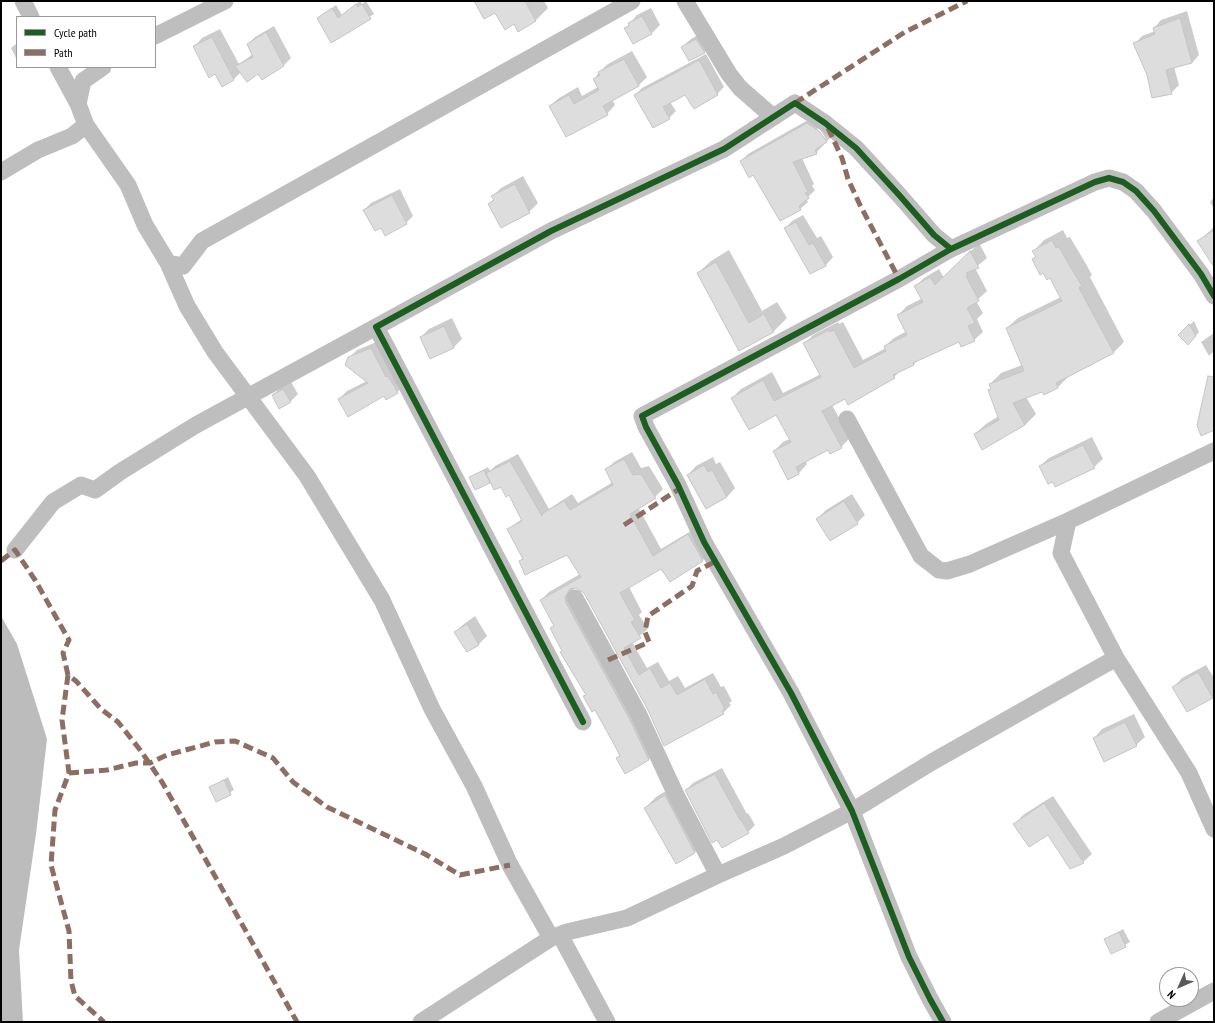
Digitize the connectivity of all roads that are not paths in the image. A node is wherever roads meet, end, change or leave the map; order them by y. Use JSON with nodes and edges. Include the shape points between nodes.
{"nodes":[{"id":1,"x":23,"y":1,"type":"edge"},
{"id":2,"x":225,"y":1,"type":"edge"},
{"id":3,"x":632,"y":1,"type":"edge"},
{"id":4,"x":685,"y":1,"type":"edge"},
{"id":5,"x":30,"y":16,"type":"edge"},
{"id":6,"x":156,"y":36,"type":"edge"},
{"id":7,"x":59,"y":68,"type":"edge"},
{"id":8,"x":102,"y":68,"type":"edge"},
{"id":9,"x":78,"y":104,"type":"junction"},
{"id":10,"x":772,"y":116,"type":"junction"},
{"id":11,"x":86,"y":125,"type":"junction"},
{"id":12,"x":1,"y":172,"type":"edge"},
{"id":13,"x":951,"y":248,"type":"junction"},
{"id":14,"x":168,"y":263,"type":"junction"},
{"id":15,"x":1214,"y":296,"type":"edge"},
{"id":16,"x":376,"y":327,"type":"junction"},
{"id":17,"x":249,"y":397,"type":"junction"},
{"id":18,"x":847,"y":419,"type":"dead end"},
{"id":19,"x":1214,"y":451,"type":"edge"},
{"id":20,"x":1068,"y":521,"type":"junction"},
{"id":21,"x":15,"y":550,"type":"dead end"},
{"id":22,"x":575,"y":598,"type":"dead end"},
{"id":23,"x":1116,"y":658,"type":"junction"},
{"id":24,"x":584,"y":722,"type":"dead end"},
{"id":25,"x":852,"y":811,"type":"junction"},
{"id":26,"x":1214,"y":829,"type":"edge"},
{"id":27,"x":718,"y":875,"type":"junction"},
{"id":28,"x":556,"y":937,"type":"junction"},
{"id":29,"x":1214,"y":991,"type":"edge"},
{"id":30,"x":421,"y":1022,"type":"edge"},
{"id":31,"x":607,"y":1022,"type":"edge"},
{"id":32,"x":943,"y":1022,"type":"edge"},
{"id":33,"x":1158,"y":1022,"type":"edge"}],
"edges":[{"from":1,"to":5,"type":"street"},
{"from":2,"to":6,"type":"street"},
{"from":3,"to":14,"type":"street","via":[[202,241],[183,266]]},
{"from":4,"to":10,"type":"street","via":[[733,79]]},
{"from":7,"to":9,"type":"street"},
{"from":8,"to":9,"type":"street","via":[[83,81]]},
{"from":9,"to":11,"type":"street"},
{"from":10,"to":13,"type":"street","via":[[795,103],[825,123],[856,148],[934,235]]},
{"from":10,"to":16,"type":"street","via":[[724,150],[551,231]]},
{"from":11,"to":12,"type":"street","via":[[72,136],[38,150]]},
{"from":11,"to":14,"type":"street","via":[[128,185],[145,226]]},
{"from":13,"to":15,"type":"street","via":[[1095,182],[1109,178],[1123,182],[1136,191],[1154,211],[1201,274]]},
{"from":13,"to":25,"type":"street","via":[[899,279],[642,416],[704,542],[791,693]]},
{"from":14,"to":17,"type":"street","via":[[187,306],[215,352]]},
{"from":16,"to":17,"type":"street"},
{"from":16,"to":24,"type":"street"},
{"from":17,"to":21,"type":"street","via":[[184,432],[94,490],[80,485],[53,502]]},
{"from":17,"to":28,"type":"street","via":[[307,476],[382,600],[432,709],[474,786],[510,865]]},
{"from":18,"to":20,"type":"street","via":[[921,556],[939,570],[947,572],[970,564]]},
{"from":19,"to":20,"type":"street"},
{"from":20,"to":23,"type":"street","via":[[1062,553]]},
{"from":22,"to":27,"type":"street","via":[[639,715],[676,795]]},
{"from":23,"to":25,"type":"street","via":[[932,762]]},
{"from":23,"to":26,"type":"street","via":[[1189,773]]},
{"from":25,"to":27,"type":"street","via":[[784,846]]},
{"from":25,"to":32,"type":"street","via":[[909,957]]},
{"from":27,"to":28,"type":"street","via":[[627,918]]},
{"from":28,"to":30,"type":"street"},
{"from":28,"to":31,"type":"street"},
{"from":29,"to":33,"type":"street"}]}
